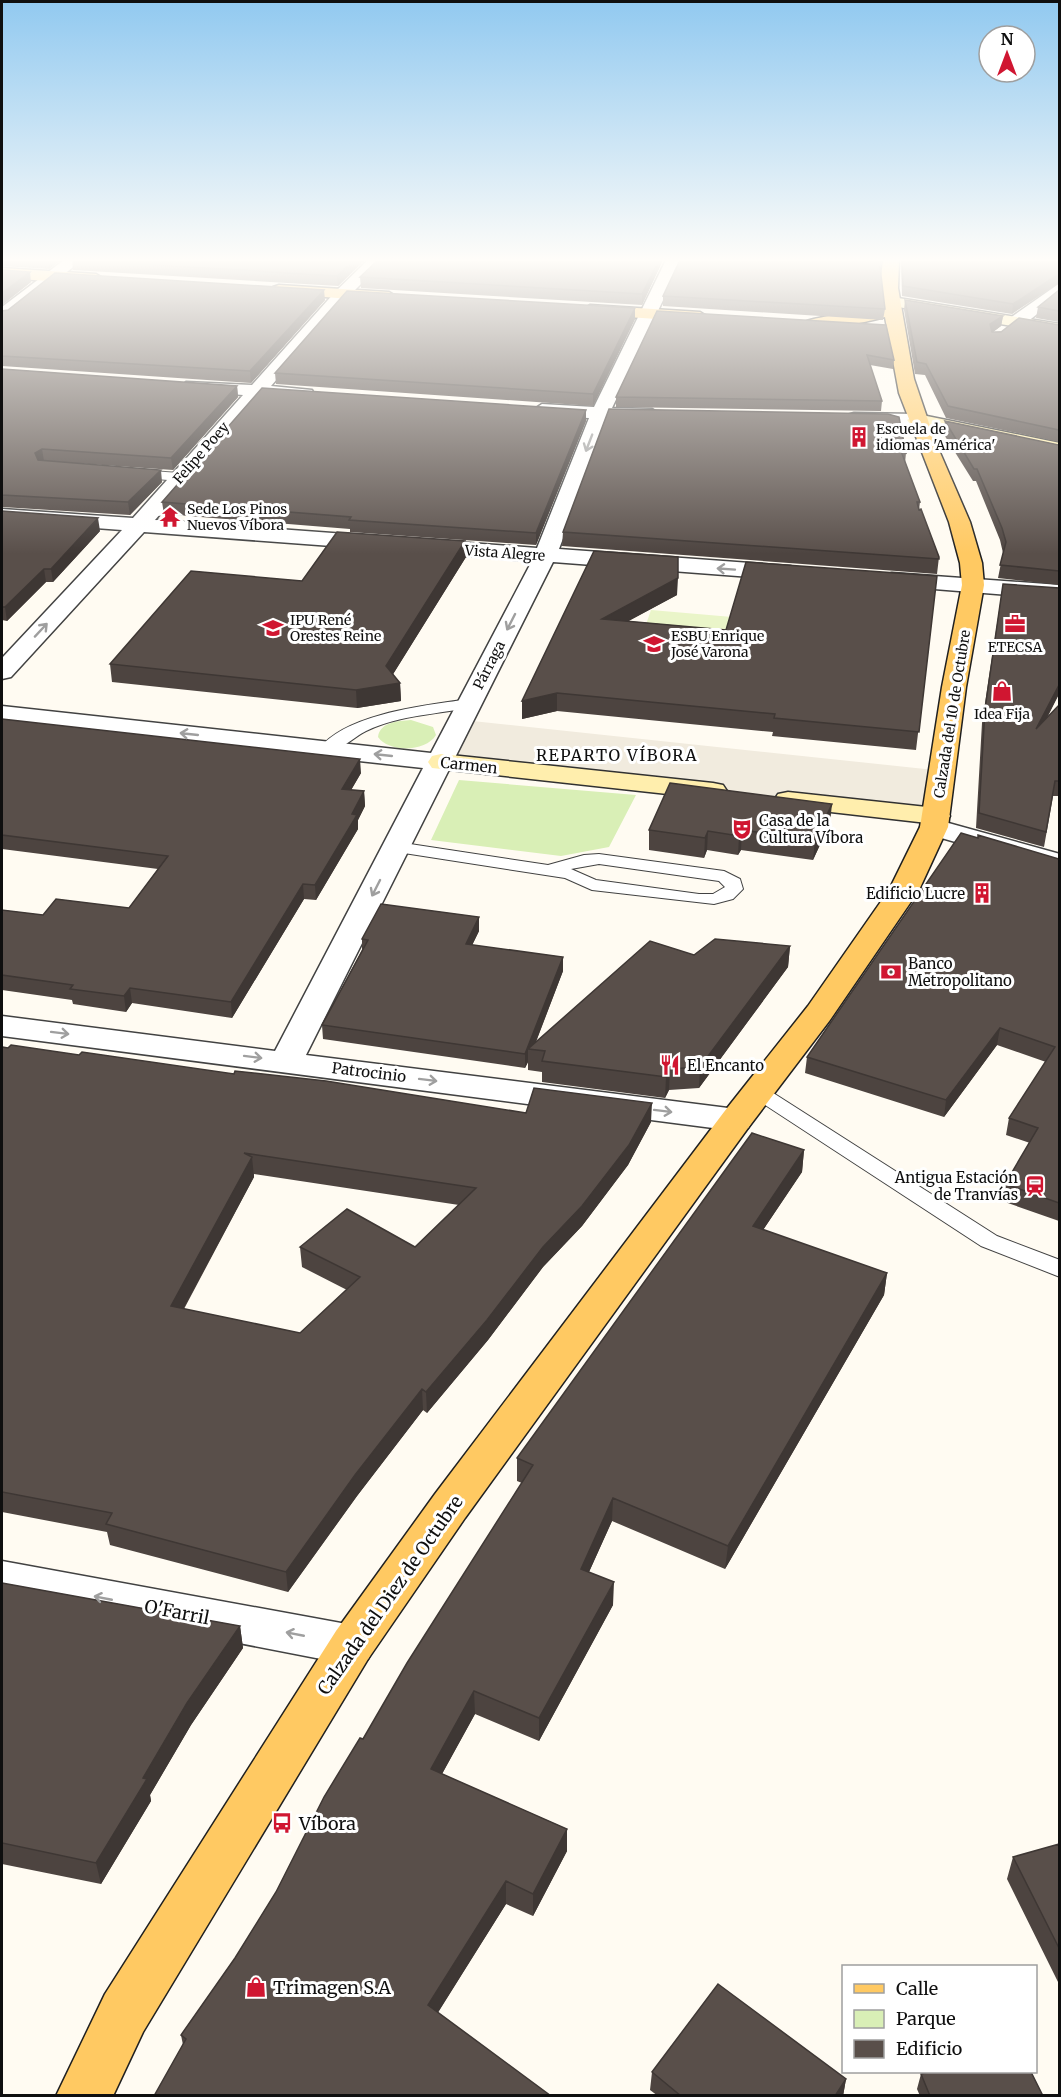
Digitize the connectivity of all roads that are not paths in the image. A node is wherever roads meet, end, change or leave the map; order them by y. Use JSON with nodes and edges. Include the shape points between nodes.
{"nodes":[{"id":1,"x":284,"y":358,"type":"edge"},
{"id":2,"x":627,"y":358,"type":"edge"},
{"id":3,"x":902,"y":358,"type":"edge"},
{"id":4,"x":174,"y":385,"type":"edge"},
{"id":5,"x":255,"y":390,"type":"junction"},
{"id":6,"x":326,"y":395,"type":"edge"},
{"id":7,"x":529,"y":409,"type":"edge"},
{"id":8,"x":600,"y":414,"type":"junction"},
{"id":9,"x":671,"y":415,"type":"edge"},
{"id":10,"x":835,"y":419,"type":"edge"},
{"id":11,"x":917,"y":420,"type":"junction"},
{"id":12,"x":1059,"y":449,"type":"edge"},
{"id":13,"x":123,"y":473,"type":"edge"},
{"id":14,"x":180,"y":477,"type":"junction"},
{"id":15,"x":2,"y":515,"type":"edge"},
{"id":16,"x":138,"y":526,"type":"junction"},
{"id":17,"x":545,"y":556,"type":"junction"},
{"id":18,"x":817,"y":575,"type":"edge"},
{"id":19,"x":876,"y":579,"type":"edge"},
{"id":20,"x":973,"y":585,"type":"junction"},
{"id":21,"x":1059,"y":592,"type":"edge"},
{"id":22,"x":1059,"y":607,"type":"edge"},
{"id":23,"x":2,"y":672,"type":"edge"},
{"id":24,"x":470,"y":703,"type":"junction"},
{"id":25,"x":2,"y":714,"type":"edge"},
{"id":26,"x":327,"y":749,"type":"junction"},
{"id":27,"x":441,"y":762,"type":"junction"},
{"id":28,"x":935,"y":821,"type":"junction"},
{"id":29,"x":397,"y":847,"type":"junction"},
{"id":30,"x":1059,"y":863,"type":"edge"},
{"id":31,"x":548,"y":870,"type":"junction"},
{"id":32,"x":2,"y":1026,"type":"edge"},
{"id":33,"x":286,"y":1062,"type":"junction"},
{"id":34,"x":748,"y":1106,"type":"junction"},
{"id":35,"x":1059,"y":1269,"type":"edge"},
{"id":36,"x":2,"y":1579,"type":"edge"},
{"id":37,"x":352,"y":1645,"type":"junction"},
{"id":38,"x":84,"y":2096,"type":"edge"}],
"edges":[{"from":1,"to":5,"type":"street","name":"Felipe Poey"},
{"from":2,"to":8,"type":"street","name":"Párraga"},
{"from":3,"to":11,"type":"main road","name":"Calzada del 10 de Octubre"},
{"from":4,"to":5,"type":"street"},
{"from":5,"to":6,"type":"street"},
{"from":5,"to":14,"type":"street","name":"Felipe Poey"},
{"from":7,"to":8,"type":"street"},
{"from":8,"to":9,"type":"street"},
{"from":8,"to":17,"type":"street","name":"Párraga","one_way":true},
{"from":10,"to":11,"type":"street"},
{"from":11,"to":12,"type":"street"},
{"from":11,"to":20,"type":"main road","name":"Calzada del 10 de Octubre","via":[[961,522]]},
{"from":13,"to":14,"type":"lane"},
{"from":14,"to":16,"type":"street","name":"Felipe Poey"},
{"from":15,"to":16,"type":"street","name":"Vista Alegre"},
{"from":16,"to":17,"type":"street","name":"Vista Alegre"},
{"from":23,"to":16,"type":"street","name":"Felipe Poey","one_way":true},
{"from":18,"to":17,"type":"street","name":"Vista Alegre","one_way":true},
{"from":17,"to":24,"type":"street","name":"Párraga","one_way":true},
{"from":19,"to":20,"type":"street"},
{"from":20,"to":21,"type":"street"},
{"from":20,"to":22,"type":"street"},
{"from":20,"to":28,"type":"main road","name":"Calzada del 10 de Octubre"},
{"from":24,"to":26,"type":"lane","via":[[380,718],[360,726]]},
{"from":24,"to":27,"type":"street","name":"Párraga"},
{"from":26,"to":25,"type":"street","name":"Carmen","one_way":true},
{"from":27,"to":26,"type":"street","name":"Carmen","one_way":true},
{"from":27,"to":28,"type":"street","name":"Carmen","via":[[747,795]]},
{"from":27,"to":29,"type":"street","name":"Párraga"},
{"from":28,"to":30,"type":"street"},
{"from":28,"to":34,"type":"main road","name":"Calzada del 10 de Octubre","via":[[890,912]]},
{"from":29,"to":31,"type":"lane"},
{"from":29,"to":33,"type":"street","name":"Párraga","one_way":true},
{"from":31,"to":31,"type":"lane","via":[[570,874],[592,885],[699,899],[727,896],[735,883],[724,876],[599,859]]},
{"from":32,"to":33,"type":"street","name":"Patrocinio","one_way":true},
{"from":33,"to":34,"type":"street","name":"Patrocinio","one_way":true},
{"from":34,"to":35,"type":"lane","via":[[989,1241]]},
{"from":34,"to":37,"type":"main road","name":"Calzada del Diez de Octubre","via":[[450,1506]]},
{"from":37,"to":36,"type":"street","name":"O'Farril","one_way":true},
{"from":37,"to":38,"type":"main road","name":"Calzada del Diez de Octubre","via":[[124,2013]]}]}
